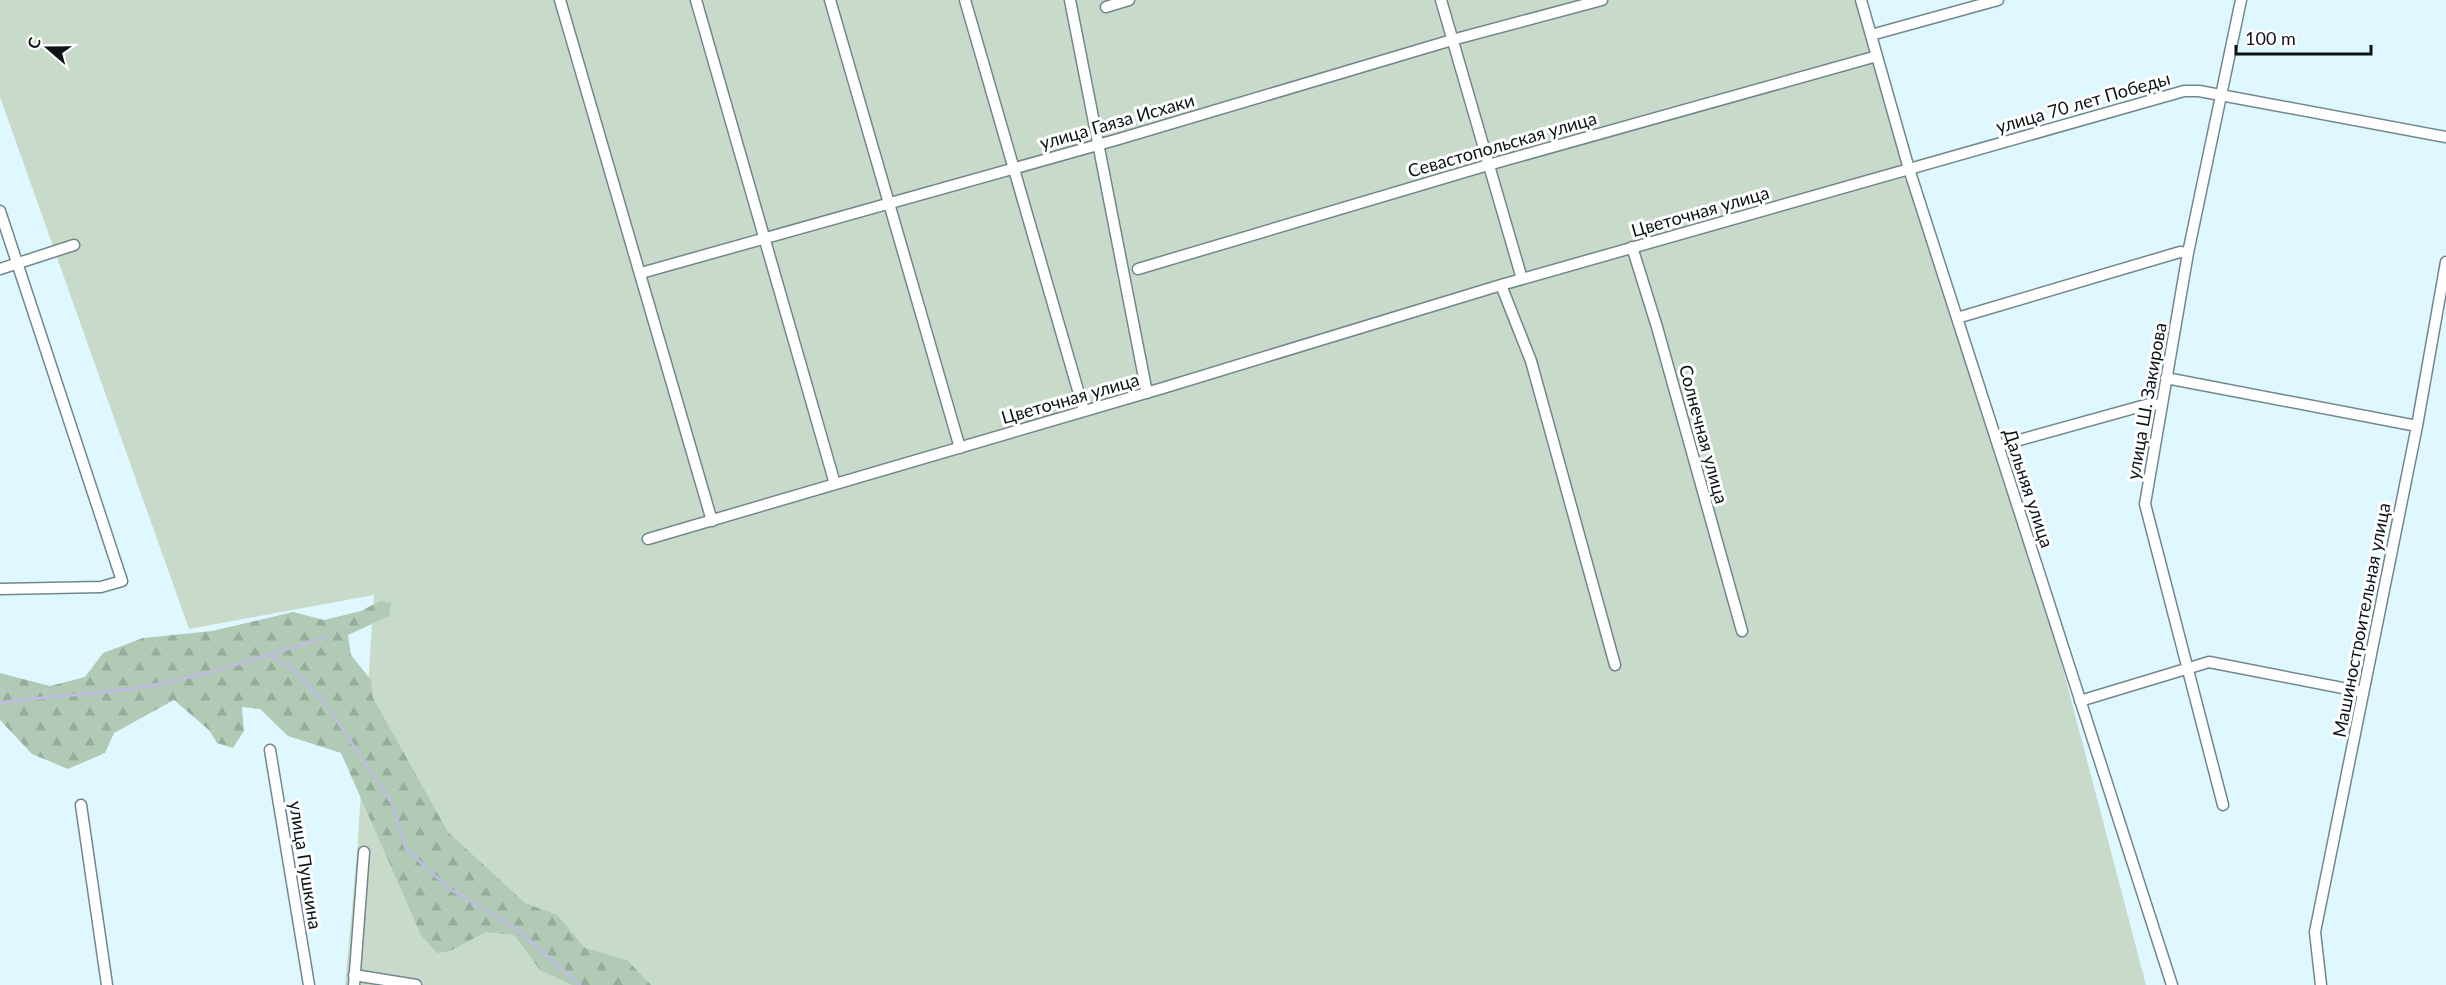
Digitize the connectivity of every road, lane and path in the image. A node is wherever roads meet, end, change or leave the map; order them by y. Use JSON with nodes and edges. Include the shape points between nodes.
{"nodes":[{"id":1,"x":560,"y":0,"type":"edge"},
{"id":2,"x":696,"y":0,"type":"edge"},
{"id":3,"x":830,"y":0,"type":"edge"},
{"id":4,"x":965,"y":0,"type":"edge"},
{"id":5,"x":1070,"y":0,"type":"edge"},
{"id":6,"x":1129,"y":0,"type":"edge"},
{"id":7,"x":1441,"y":0,"type":"edge"},
{"id":8,"x":1602,"y":0,"type":"edge"},
{"id":9,"x":1861,"y":0,"type":"edge"},
{"id":10,"x":1998,"y":0,"type":"edge"},
{"id":11,"x":2241,"y":0,"type":"edge"},
{"id":12,"x":1106,"y":7,"type":"dead end"},
{"id":13,"x":1871,"y":35,"type":"junction"},
{"id":14,"x":1452,"y":40,"type":"junction"},
{"id":15,"x":1876,"y":56,"type":"junction"},
{"id":16,"x":2221,"y":95,"type":"junction"},
{"id":17,"x":2446,"y":137,"type":"edge"},
{"id":18,"x":1098,"y":145,"type":"junction"},
{"id":19,"x":1488,"y":165,"type":"junction"},
{"id":20,"x":1014,"y":168,"type":"junction"},
{"id":21,"x":1909,"y":169,"type":"junction"},
{"id":22,"x":889,"y":203,"type":"junction"},
{"id":23,"x":0,"y":211,"type":"edge"},
{"id":24,"x":765,"y":238,"type":"junction"},
{"id":25,"x":74,"y":245,"type":"dead end"},
{"id":26,"x":1632,"y":247,"type":"junction"},
{"id":27,"x":2188,"y":253,"type":"junction"},
{"id":28,"x":2446,"y":262,"type":"edge"},
{"id":29,"x":16,"y":264,"type":"junction"},
{"id":30,"x":0,"y":269,"type":"edge"},
{"id":31,"x":1138,"y":269,"type":"dead end"},
{"id":32,"x":641,"y":273,"type":"junction"},
{"id":33,"x":1522,"y":279,"type":"junction"},
{"id":34,"x":1501,"y":285,"type":"junction"},
{"id":35,"x":1957,"y":318,"type":"junction"},
{"id":36,"x":2166,"y":378,"type":"junction"},
{"id":37,"x":1147,"y":393,"type":"junction"},
{"id":38,"x":2162,"y":405,"type":"junction"},
{"id":39,"x":1083,"y":411,"type":"junction"},
{"id":40,"x":2417,"y":426,"type":"junction"},
{"id":41,"x":1998,"y":446,"type":"junction"},
{"id":42,"x":960,"y":448,"type":"junction"},
{"id":43,"x":835,"y":484,"type":"junction"},
{"id":44,"x":712,"y":521,"type":"junction"},
{"id":45,"x":648,"y":539,"type":"dead end"},
{"id":46,"x":1,"y":587,"type":"edge"},
{"id":47,"x":1742,"y":631,"type":"dead end"},
{"id":48,"x":1615,"y":665,"type":"dead end"},
{"id":49,"x":2188,"y":670,"type":"junction"},
{"id":50,"x":2363,"y":692,"type":"junction"},
{"id":51,"x":2080,"y":701,"type":"junction"},
{"id":52,"x":270,"y":750,"type":"dead end"},
{"id":53,"x":81,"y":804,"type":"dead end"},
{"id":54,"x":2223,"y":805,"type":"dead end"},
{"id":55,"x":364,"y":852,"type":"dead end"},
{"id":56,"x":354,"y":980,"type":"edge"},
{"id":57,"x":107,"y":985,"type":"edge"},
{"id":58,"x":309,"y":985,"type":"edge"},
{"id":59,"x":416,"y":985,"type":"edge"},
{"id":60,"x":2172,"y":985,"type":"edge"},
{"id":61,"x":2321,"y":985,"type":"edge"}],
"edges":[{"from":1,"to":32,"type":"street"},
{"from":2,"to":24,"type":"street"},
{"from":3,"to":22,"type":"street"},
{"from":4,"to":20,"type":"street"},
{"from":5,"to":18,"type":"street"},
{"from":6,"to":12,"type":"street"},
{"from":7,"to":14,"type":"street"},
{"from":8,"to":14,"type":"street","name":"улица Гаяза Исхаки"},
{"from":9,"to":13,"type":"street","name":"Дальняя улица"},
{"from":10,"to":13,"type":"street"},
{"from":11,"to":16,"type":"street","name":"улица Ш. Закирова"},
{"from":13,"to":15,"type":"street","name":"Дальняя улица"},
{"from":14,"to":18,"type":"street","name":"улица Гаяза Исхаки"},
{"from":14,"to":19,"type":"street"},
{"from":15,"to":19,"type":"street","name":"Севастопольская улица"},
{"from":15,"to":21,"type":"street","name":"Дальняя улица"},
{"from":16,"to":17,"type":"street","name":"улица 70 лет Победы"},
{"from":16,"to":21,"type":"street","name":"улица 70 лет Победы","via":[[2184,91]]},
{"from":16,"to":27,"type":"street","name":"улица Ш. Закирова"},
{"from":18,"to":20,"type":"street","name":"улица Гаяза Исхаки"},
{"from":18,"to":37,"type":"street"},
{"from":19,"to":31,"type":"street","name":"Севастопольская улица"},
{"from":19,"to":33,"type":"street"},
{"from":20,"to":22,"type":"street","name":"улица Гаяза Исхаки"},
{"from":20,"to":39,"type":"street"},
{"from":21,"to":26,"type":"street","name":"Цветочная улица"},
{"from":21,"to":35,"type":"street","name":"Дальняя улица"},
{"from":22,"to":24,"type":"street","name":"улица Гаяза Исхаки"},
{"from":22,"to":42,"type":"street"},
{"from":23,"to":29,"type":"street"},
{"from":24,"to":32,"type":"street","name":"улица Гаяза Исхаки"},
{"from":24,"to":43,"type":"street"},
{"from":25,"to":29,"type":"street"},
{"from":26,"to":33,"type":"street","name":"Цветочная улица"},
{"from":26,"to":47,"type":"street","name":"Солнечная улица"},
{"from":27,"to":35,"type":"street","via":[[2180,252]]},
{"from":27,"to":36,"type":"street","name":"улица Ш. Закирова"},
{"from":28,"to":40,"type":"street","name":"Машиностроительная улица"},
{"from":29,"to":30,"type":"street"},
{"from":29,"to":46,"type":"street","via":[[122,581],[101,587]]},
{"from":32,"to":44,"type":"street"},
{"from":33,"to":34,"type":"street","name":"Цветочная улица"},
{"from":34,"to":37,"type":"street","name":"Цветочная улица"},
{"from":34,"to":48,"type":"street","via":[[1532,361]]},
{"from":35,"to":41,"type":"street","name":"Дальняя улица"},
{"from":36,"to":38,"type":"street","name":"улица Ш. Закирова"},
{"from":36,"to":40,"type":"street"},
{"from":37,"to":39,"type":"street","name":"Цветочная улица"},
{"from":38,"to":41,"type":"street","via":[[2149,404]]},
{"from":38,"to":49,"type":"street","name":"улица Ш. Закирова","via":[[2145,504]]},
{"from":39,"to":42,"type":"street","name":"Цветочная улица"},
{"from":40,"to":50,"type":"street","name":"Машиностроительная улица"},
{"from":41,"to":51,"type":"street","name":"Дальняя улица"},
{"from":42,"to":43,"type":"street","name":"Цветочная улица"},
{"from":43,"to":44,"type":"street","name":"Цветочная улица"},
{"from":44,"to":45,"type":"street","name":"Цветочная улица"},
{"from":49,"to":50,"type":"street","via":[[2209,662]]},
{"from":49,"to":51,"type":"street"},
{"from":49,"to":54,"type":"street","name":"улица Ш. Закирова"},
{"from":50,"to":61,"type":"street","name":"Машиностроительная улица","via":[[2315,932]]},
{"from":51,"to":60,"type":"street","name":"Дальняя улица"},
{"from":52,"to":58,"type":"street","name":"улица Пушкина"},
{"from":53,"to":57,"type":"street"},
{"from":55,"to":56,"type":"street"},
{"from":56,"to":59,"type":"street"}]}
